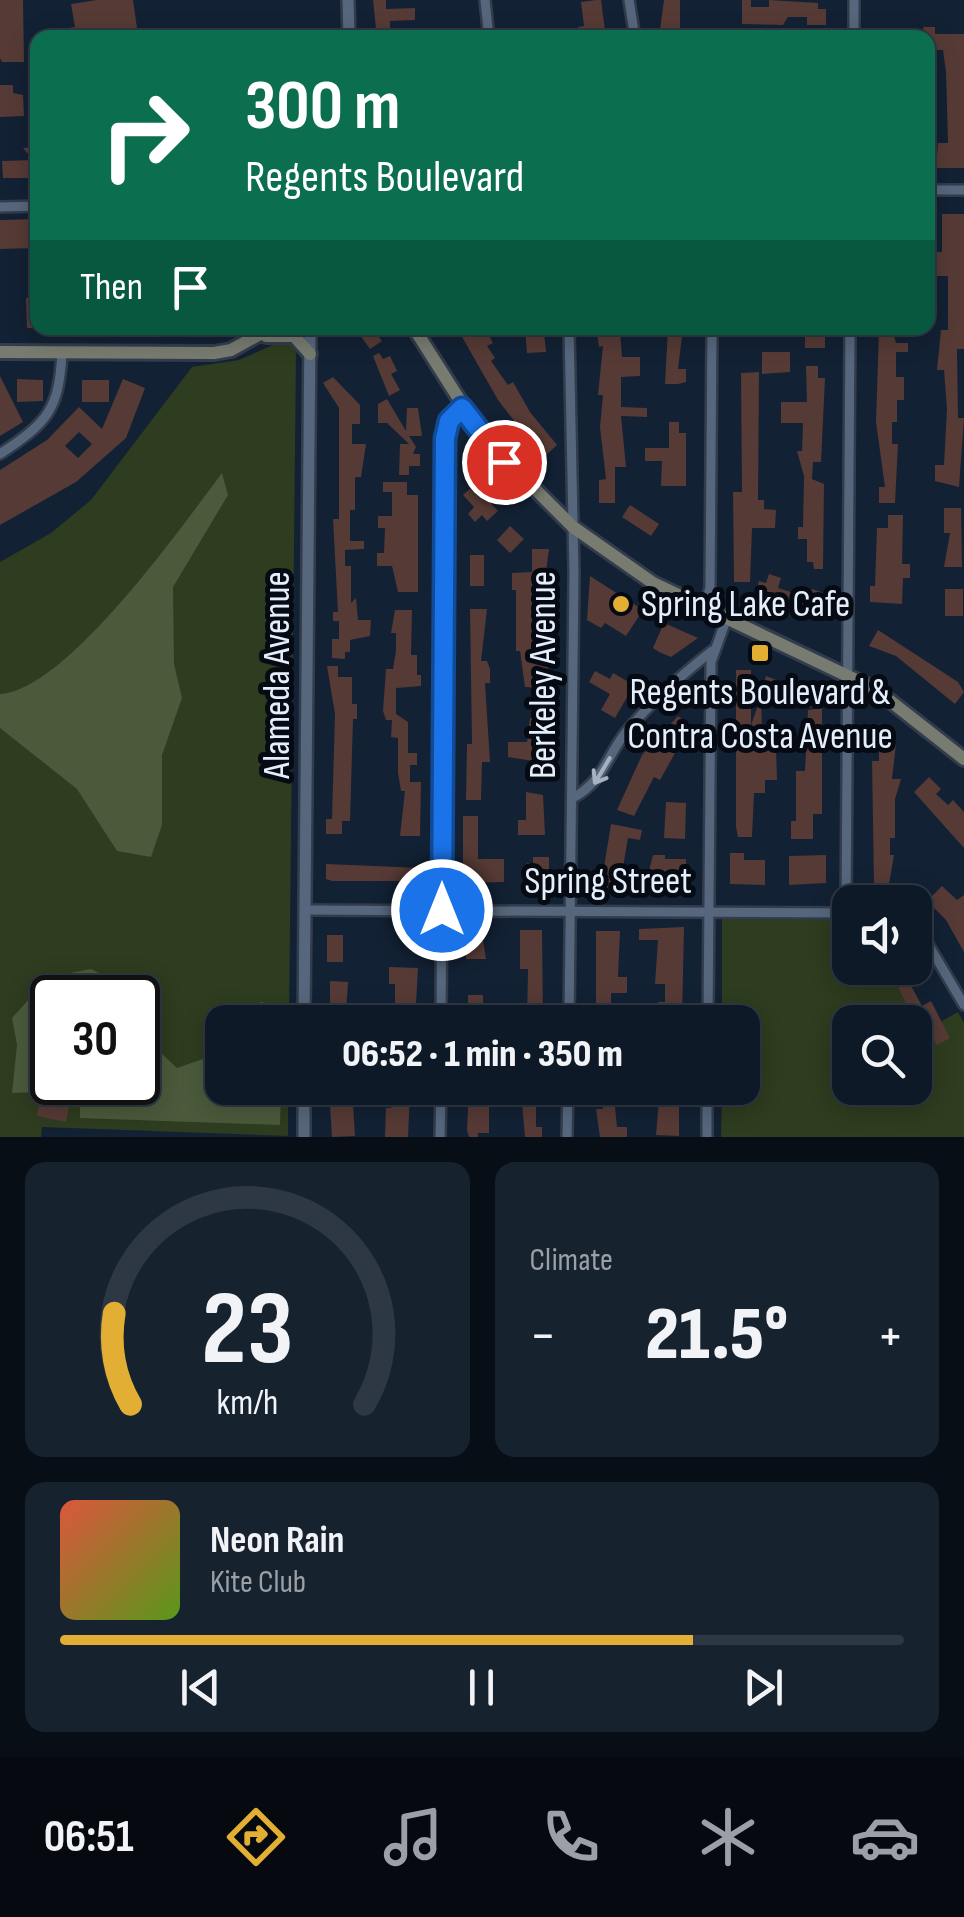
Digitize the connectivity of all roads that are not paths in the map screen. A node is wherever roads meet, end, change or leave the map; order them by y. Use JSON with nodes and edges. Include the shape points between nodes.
{"nodes":[{"id":1,"x":348,"y":0,"type":"edge"},
{"id":2,"x":485,"y":0,"type":"edge"},
{"id":3,"x":629,"y":0,"type":"edge"},
{"id":4,"x":854,"y":0,"type":"edge"},
{"id":5,"x":349,"y":30,"type":"edge"},
{"id":6,"x":488,"y":30,"type":"edge"},
{"id":7,"x":633,"y":30,"type":"edge"},
{"id":8,"x":854,"y":30,"type":"edge"},
{"id":9,"x":935,"y":190,"type":"edge"},
{"id":10,"x":964,"y":190,"type":"edge"},
{"id":11,"x":30,"y":206,"type":"edge"},
{"id":12,"x":0,"y":207,"type":"edge"},
{"id":13,"x":261,"y":335,"type":"edge"},
{"id":14,"x":269,"y":335,"type":"edge"},
{"id":15,"x":288,"y":335,"type":"edge"},
{"id":16,"x":310,"y":335,"type":"edge"},
{"id":17,"x":418,"y":335,"type":"edge"},
{"id":18,"x":425,"y":335,"type":"edge"},
{"id":19,"x":569,"y":335,"type":"edge"},
{"id":20,"x":712,"y":335,"type":"edge"},
{"id":21,"x":850,"y":335,"type":"edge"},
{"id":22,"x":254,"y":339,"type":"junction"},
{"id":23,"x":0,"y":352,"type":"edge"},
{"id":24,"x":62,"y":352,"type":"junction"},
{"id":25,"x":310,"y":354,"type":"junction"},
{"id":26,"x":439,"y":374,"type":"junction"},
{"id":27,"x":462,"y":408,"type":"junction"},
{"id":28,"x":0,"y":454,"type":"edge"},
{"id":29,"x":574,"y":526,"type":"junction"},
{"id":30,"x":704,"y":610,"type":"junction"},
{"id":31,"x":726,"y":620,"type":"junction"},
{"id":32,"x":714,"y":650,"type":"junction"},
{"id":33,"x":849,"y":675,"type":"junction"},
{"id":34,"x":964,"y":759,"type":"edge"},
{"id":35,"x":573,"y":798,"type":"junction"},
{"id":36,"x":848,"y":885,"type":"edge"},
{"id":37,"x":305,"y":910,"type":"junction"},
{"id":38,"x":442,"y":910,"type":"junction"},
{"id":39,"x":572,"y":910,"type":"junction"},
{"id":40,"x":709,"y":911,"type":"junction"},
{"id":41,"x":832,"y":913,"type":"edge"},
{"id":42,"x":932,"y":951,"type":"edge"},
{"id":43,"x":304,"y":1005,"type":"edge"},
{"id":44,"x":441,"y":1005,"type":"edge"},
{"id":45,"x":570,"y":1005,"type":"edge"},
{"id":46,"x":708,"y":1005,"type":"edge"},
{"id":47,"x":964,"y":1005,"type":"edge"},
{"id":48,"x":304,"y":1105,"type":"edge"},
{"id":49,"x":441,"y":1105,"type":"edge"},
{"id":50,"x":568,"y":1105,"type":"edge"},
{"id":51,"x":708,"y":1105,"type":"edge"},
{"id":52,"x":304,"y":1137,"type":"edge"},
{"id":53,"x":440,"y":1137,"type":"edge"},
{"id":54,"x":567,"y":1137,"type":"edge"},
{"id":55,"x":707,"y":1137,"type":"edge"}],
"edges":[{"from":1,"to":5,"type":"street"},
{"from":2,"to":6,"type":"street"},
{"from":3,"to":7,"type":"street"},
{"from":4,"to":8,"type":"street"},
{"from":9,"to":10,"type":"street"},
{"from":11,"to":12,"type":"street"},
{"from":13,"to":22,"type":"main road"},
{"from":14,"to":22,"type":"main road"},
{"from":15,"to":25,"type":"main road"},
{"from":16,"to":25,"type":"street","name":"Alameda Avenue"},
{"from":17,"to":26,"type":"main road"},
{"from":18,"to":26,"type":"main road"},
{"from":19,"to":29,"type":"street","name":"Berkeley Avenue"},
{"from":20,"to":30,"type":"street","via":[[710,588]]},
{"from":21,"to":33,"type":"street"},
{"from":22,"to":24,"type":"main road","via":[[214,353]]},
{"from":23,"to":24,"type":"main road"},
{"from":24,"to":28,"type":"street","via":[[54,408]]},
{"from":25,"to":37,"type":"street","name":"Alameda Avenue"},
{"from":26,"to":27,"type":"main road"},
{"from":27,"to":29,"type":"main road","via":[[504,462]]},
{"from":27,"to":38,"type":"street","via":[[445,438]]},
{"from":29,"to":30,"type":"main road","via":[[627,567]]},
{"from":29,"to":35,"type":"street","name":"Berkeley Avenue"},
{"from":30,"to":31,"type":"main road"},
{"from":31,"to":32,"type":"street"},
{"from":31,"to":33,"type":"main road"},
{"from":32,"to":35,"type":"street","one_way":true,"via":[[650,704],[596,784]]},
{"from":32,"to":40,"type":"street"},
{"from":33,"to":34,"type":"main road","via":[[910,713]]},
{"from":33,"to":36,"type":"street"},
{"from":35,"to":39,"type":"street","name":"Berkeley Avenue"},
{"from":37,"to":38,"type":"street","name":"Spring Street"},
{"from":37,"to":43,"type":"street","name":"Alameda Avenue"},
{"from":38,"to":39,"type":"street","name":"Spring Street"},
{"from":38,"to":44,"type":"street"},
{"from":39,"to":40,"type":"street","name":"Spring Street"},
{"from":39,"to":45,"type":"street","name":"Berkeley Avenue"},
{"from":40,"to":41,"type":"street","name":"Spring Street"},
{"from":40,"to":46,"type":"street"},
{"from":42,"to":47,"type":"street"},
{"from":48,"to":52,"type":"street"},
{"from":49,"to":53,"type":"street"},
{"from":50,"to":54,"type":"street"},
{"from":51,"to":55,"type":"street"}]}
